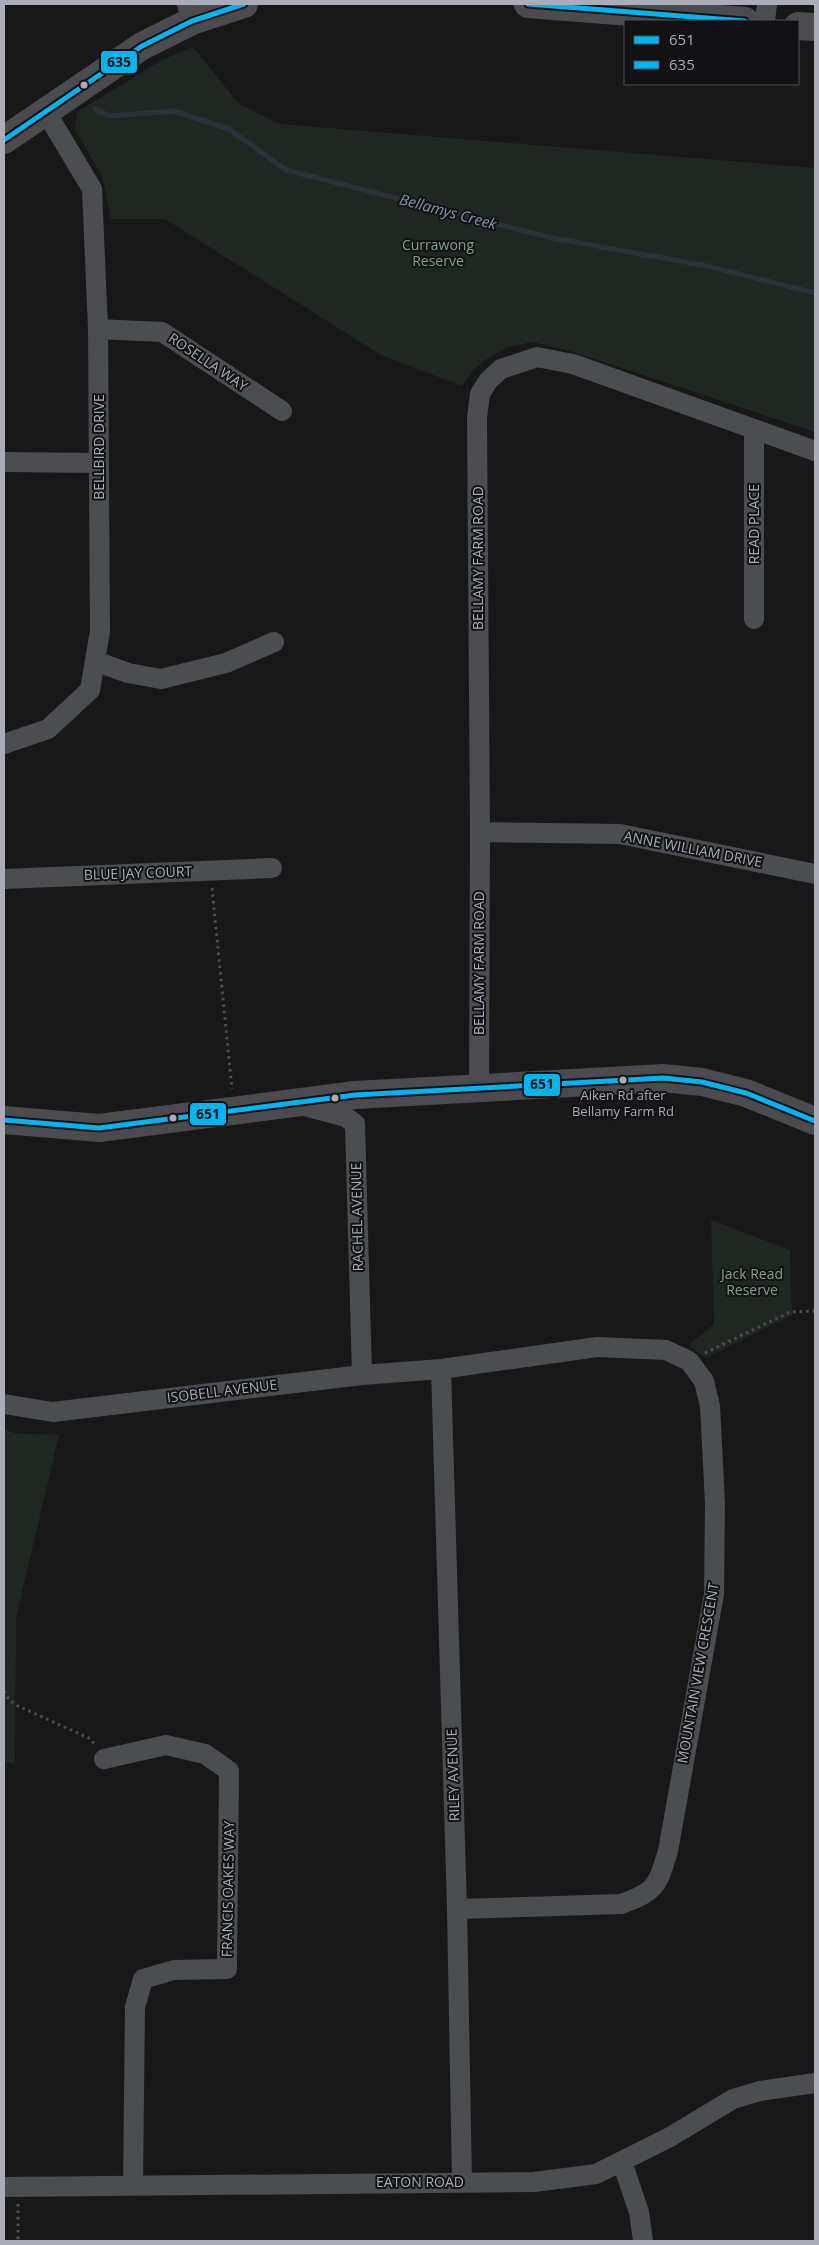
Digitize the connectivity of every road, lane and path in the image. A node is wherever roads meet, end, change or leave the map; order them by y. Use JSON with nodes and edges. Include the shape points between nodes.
{"nodes":[{"id":1,"x":244,"y":4,"type":"edge"},
{"id":2,"x":528,"y":4,"type":"edge"},
{"id":3,"x":767,"y":4,"type":"edge"},
{"id":4,"x":189,"y":12,"type":"edge"},
{"id":5,"x":732,"y":20,"type":"edge"},
{"id":6,"x":765,"y":20,"type":"edge"},
{"id":7,"x":799,"y":26,"type":"edge"},
{"id":8,"x":815,"y":27,"type":"edge"},
{"id":9,"x":46,"y":112,"type":"junction"},
{"id":10,"x":4,"y":140,"type":"edge"},
{"id":11,"x":98,"y":328,"type":"junction"},
{"id":12,"x":282,"y":411,"type":"dead end"},
{"id":13,"x":754,"y":430,"type":"junction"},
{"id":14,"x":815,"y":451,"type":"edge"},
{"id":15,"x":4,"y":462,"type":"edge"},
{"id":16,"x":99,"y":463,"type":"junction"},
{"id":17,"x":754,"y":619,"type":"dead end"},
{"id":18,"x":274,"y":642,"type":"dead end"},
{"id":19,"x":95,"y":661,"type":"junction"},
{"id":20,"x":4,"y":744,"type":"edge"},
{"id":21,"x":480,"y":832,"type":"junction"},
{"id":22,"x":272,"y":868,"type":"dead end"},
{"id":23,"x":210,"y":870,"type":"junction"},
{"id":24,"x":815,"y":874,"type":"edge"},
{"id":25,"x":4,"y":879,"type":"edge"},
{"id":26,"x":478,"y":1088,"type":"junction"},
{"id":27,"x":232,"y":1090,"type":"dead end"},
{"id":28,"x":294,"y":1103,"type":"junction"},
{"id":29,"x":4,"y":1120,"type":"edge"},
{"id":30,"x":815,"y":1121,"type":"edge"},
{"id":31,"x":815,"y":1312,"type":"edge"},
{"id":32,"x":689,"y":1361,"type":"junction"},
{"id":33,"x":442,"y":1369,"type":"junction"},
{"id":34,"x":362,"y":1375,"type":"junction"},
{"id":35,"x":4,"y":1404,"type":"edge"},
{"id":36,"x":4,"y":1691,"type":"edge"},
{"id":37,"x":104,"y":1759,"type":"joint"},
{"id":38,"x":457,"y":1909,"type":"junction"},
{"id":39,"x":815,"y":2083,"type":"edge"},
{"id":40,"x":622,"y":2162,"type":"junction"},
{"id":41,"x":462,"y":2182,"type":"junction"},
{"id":42,"x":133,"y":2185,"type":"junction"},
{"id":43,"x":10,"y":2187,"type":"edge"},
{"id":44,"x":18,"y":2241,"type":"edge"},
{"id":45,"x":643,"y":2241,"type":"edge"}],
"edges":[{"from":1,"to":4,"type":"street"},
{"from":2,"to":5,"type":"street"},
{"from":3,"to":6,"type":"street"},
{"from":4,"to":9,"type":"street"},
{"from":7,"to":8,"type":"street"},
{"from":9,"to":10,"type":"street"},
{"from":9,"to":11,"type":"street","name":"BELLBIRD DRIVE","via":[[92,189]]},
{"from":11,"to":12,"type":"street","name":"ROSELLA WAY","via":[[162,332]]},
{"from":11,"to":16,"type":"street","name":"BELLBIRD DRIVE"},
{"from":13,"to":14,"type":"street","name":"BELLAMY FARM ROAD"},
{"from":13,"to":17,"type":"street","name":"READ PLACE"},
{"from":13,"to":21,"type":"street","name":"BELLAMY FARM ROAD","via":[[573,364],[537,357],[500,369],[488,381],[480,394],[478,418]]},
{"from":15,"to":16,"type":"street"},
{"from":16,"to":19,"type":"street","name":"BELLBIRD DRIVE","via":[[100,631]]},
{"from":18,"to":19,"type":"street","via":[[226,663],[161,679],[128,673]]},
{"from":19,"to":20,"type":"street","name":"BELLBIRD DRIVE","via":[[90,690],[48,729]]},
{"from":21,"to":24,"type":"street","name":"ANNE WILLIAM DRIVE","via":[[620,834]]},
{"from":21,"to":26,"type":"street","name":"BELLAMY FARM ROAD"},
{"from":22,"to":23,"type":"street","name":"BLUE JAY COURT"},
{"from":23,"to":25,"type":"street","name":"BLUE JAY COURT"},
{"from":23,"to":27,"type":"path"},
{"from":26,"to":28,"type":"street"},
{"from":26,"to":30,"type":"street","via":[[681,1079],[746,1093]]},
{"from":28,"to":29,"type":"street","via":[[99,1128]]},
{"from":28,"to":34,"type":"street","name":"RACHEL AVENUE","via":[[346,1117],[355,1124]]},
{"from":31,"to":32,"type":"path","via":[[790,1312]]},
{"from":32,"to":33,"type":"street","name":"MOUNTAIN VIEW CRESCENT","via":[[666,1350],[597,1347]]},
{"from":32,"to":38,"type":"street","name":"MOUNTAIN VIEW CRESCENT","via":[[704,1381],[710,1406],[715,1503],[714,1594],[668,1851],[658,1884],[643,1896],[621,1904]]},
{"from":33,"to":34,"type":"street","name":"ISOBELL AVENUE"},
{"from":33,"to":38,"type":"street","name":"RILEY AVENUE"},
{"from":34,"to":35,"type":"street","name":"ISOBELL AVENUE","via":[[53,1412]]},
{"from":36,"to":37,"type":"path","via":[[16,1706],[91,1739]]},
{"from":37,"to":42,"type":"street","name":"FRANCIS OAKES WAY","via":[[166,1745],[205,1754],[229,1771],[227,1969],[174,1970],[143,1979],[135,2006]]},
{"from":38,"to":41,"type":"street","name":"RILEY AVENUE"},
{"from":39,"to":40,"type":"street","name":"EATON ROAD","via":[[733,2099]]},
{"from":40,"to":41,"type":"street","name":"EATON ROAD","via":[[596,2174],[534,2182]]},
{"from":40,"to":45,"type":"street","via":[[638,2212]]},
{"from":41,"to":42,"type":"street","name":"EATON ROAD"},
{"from":42,"to":43,"type":"street","name":"EATON ROAD"},
{"from":43,"to":44,"type":"path"}]}
